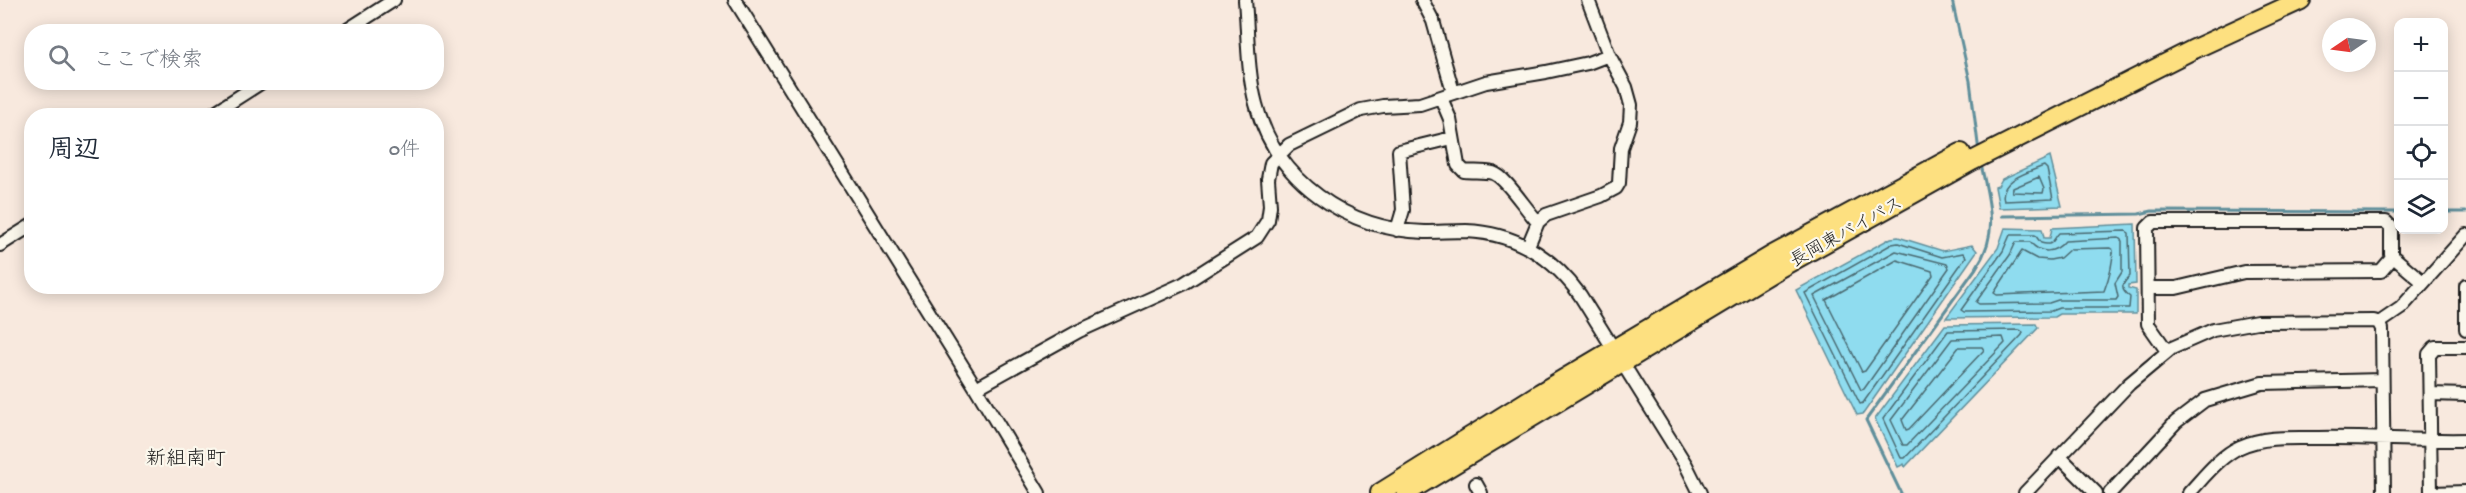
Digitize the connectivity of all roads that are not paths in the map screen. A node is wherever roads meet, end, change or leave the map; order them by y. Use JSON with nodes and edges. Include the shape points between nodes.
{"nodes":[{"id":1,"x":394,"y":0,"type":"edge"},
{"id":2,"x":735,"y":0,"type":"edge"},
{"id":3,"x":1245,"y":0,"type":"edge"},
{"id":4,"x":1422,"y":0,"type":"edge"},
{"id":5,"x":1588,"y":0,"type":"edge"},
{"id":6,"x":2273,"y":0,"type":"edge"},
{"id":7,"x":2301,"y":0,"type":"edge"},
{"id":8,"x":356,"y":24,"type":"edge"},
{"id":9,"x":1609,"y":55,"type":"junction"},
{"id":10,"x":250,"y":90,"type":"edge"},
{"id":11,"x":1453,"y":92,"type":"junction"},
{"id":12,"x":1441,"y":98,"type":"junction"},
{"id":13,"x":221,"y":108,"type":"edge"},
{"id":14,"x":1452,"y":138,"type":"junction"},
{"id":15,"x":1990,"y":145,"type":"junction"},
{"id":16,"x":1278,"y":154,"type":"junction"},
{"id":17,"x":1538,"y":222,"type":"junction"},
{"id":18,"x":24,"y":230,"type":"edge"},
{"id":19,"x":1397,"y":230,"type":"junction"},
{"id":20,"x":2466,"y":235,"type":"edge"},
{"id":21,"x":0,"y":245,"type":"edge"},
{"id":22,"x":1528,"y":246,"type":"junction"},
{"id":23,"x":2393,"y":257,"type":"junction"},
{"id":24,"x":2424,"y":282,"type":"junction"},
{"id":25,"x":2466,"y":286,"type":"edge"},
{"id":26,"x":2148,"y":288,"type":"junction"},
{"id":27,"x":2379,"y":323,"type":"junction"},
{"id":28,"x":2466,"y":329,"type":"edge"},
{"id":29,"x":2466,"y":346,"type":"edge"},
{"id":30,"x":2167,"y":351,"type":"junction"},
{"id":31,"x":1617,"y":356,"type":"junction"},
{"id":32,"x":2382,"y":380,"type":"junction"},
{"id":33,"x":976,"y":388,"type":"junction"},
{"id":34,"x":2430,"y":394,"type":"junction"},
{"id":35,"x":2466,"y":395,"type":"edge"},
{"id":36,"x":2383,"y":437,"type":"junction"},
{"id":37,"x":2430,"y":440,"type":"junction"},
{"id":38,"x":2466,"y":440,"type":"edge"},
{"id":39,"x":2059,"y":456,"type":"junction"},
{"id":40,"x":2466,"y":492,"type":"edge"},
{"id":41,"x":1039,"y":493,"type":"edge"},
{"id":42,"x":1380,"y":493,"type":"edge"},
{"id":43,"x":1406,"y":493,"type":"edge"},
{"id":44,"x":1700,"y":493,"type":"edge"},
{"id":45,"x":2025,"y":493,"type":"edge"},
{"id":46,"x":2096,"y":493,"type":"edge"},
{"id":47,"x":2110,"y":493,"type":"edge"},
{"id":48,"x":2189,"y":493,"type":"edge"},
{"id":49,"x":2384,"y":493,"type":"edge"},
{"id":50,"x":2431,"y":493,"type":"edge"}],
"edges":[{"from":1,"to":8,"type":"street"},
{"from":2,"to":33,"type":"street"},
{"from":3,"to":16,"type":"street","via":[[1254,96],[1263,126]]},
{"from":4,"to":11,"type":"street","via":[[1433,21]]},
{"from":5,"to":9,"type":"street"},
{"from":6,"to":15,"type":"highway","name":"長岡東バイパス","via":[[2173,47]]},
{"from":7,"to":15,"type":"highway","name":"長岡東バイパス"},
{"from":9,"to":11,"type":"street"},
{"from":9,"to":17,"type":"street","via":[[1631,105],[1621,148],[1619,183],[1609,192],[1553,211]]},
{"from":10,"to":13,"type":"street"},
{"from":11,"to":12,"type":"street"},
{"from":12,"to":14,"type":"street","via":[[1450,119]]},
{"from":12,"to":16,"type":"street","via":[[1412,106],[1361,110]]},
{"from":14,"to":17,"type":"street","via":[[1458,165],[1464,171],[1493,173],[1502,178]]},
{"from":14,"to":19,"type":"street","via":[[1400,151],[1403,210]]},
{"from":15,"to":31,"type":"highway","name":"長岡東バイパス","via":[[1771,256]]},
{"from":16,"to":19,"type":"street","via":[[1310,190],[1338,210]]},
{"from":16,"to":33,"type":"street","via":[[1269,171],[1269,220],[1257,237],[1192,279],[1079,331]]},
{"from":17,"to":22,"type":"street"},
{"from":18,"to":21,"type":"street"},
{"from":19,"to":22,"type":"street","via":[[1481,232]]},
{"from":20,"to":24,"type":"street"},
{"from":22,"to":31,"type":"street","via":[[1567,277]]},
{"from":23,"to":24,"type":"street"},
{"from":23,"to":26,"type":"street","via":[[2381,271],[2244,272],[2176,288]]},
{"from":23,"to":26,"type":"street","via":[[2391,227],[2386,222],[2153,222],[2147,228]]},
{"from":24,"to":27,"type":"street","via":[[2401,308]]},
{"from":25,"to":28,"type":"street"},
{"from":26,"to":30,"type":"street","via":[[2148,324]]},
{"from":27,"to":30,"type":"street","via":[[2257,322],[2213,330]]},
{"from":27,"to":32,"type":"street"},
{"from":29,"to":34,"type":"street","via":[[2435,347],[2429,354]]},
{"from":30,"to":39,"type":"street","via":[[2140,372]]},
{"from":31,"to":42,"type":"highway","name":"長岡東バイパス"},
{"from":31,"to":43,"type":"highway","name":"長岡東バイパス"},
{"from":31,"to":44,"type":"street"},
{"from":32,"to":36,"type":"street"},
{"from":32,"to":47,"type":"street","via":[[2262,383],[2205,400],[2176,422]]},
{"from":33,"to":41,"type":"street"},
{"from":34,"to":35,"type":"street"},
{"from":34,"to":37,"type":"street"},
{"from":36,"to":37,"type":"street"},
{"from":36,"to":48,"type":"street","via":[[2254,442],[2233,450]]},
{"from":36,"to":49,"type":"street"},
{"from":37,"to":38,"type":"street"},
{"from":37,"to":50,"type":"street"},
{"from":39,"to":45,"type":"street"},
{"from":39,"to":46,"type":"street"},
{"from":40,"to":50,"type":"street"}]}
